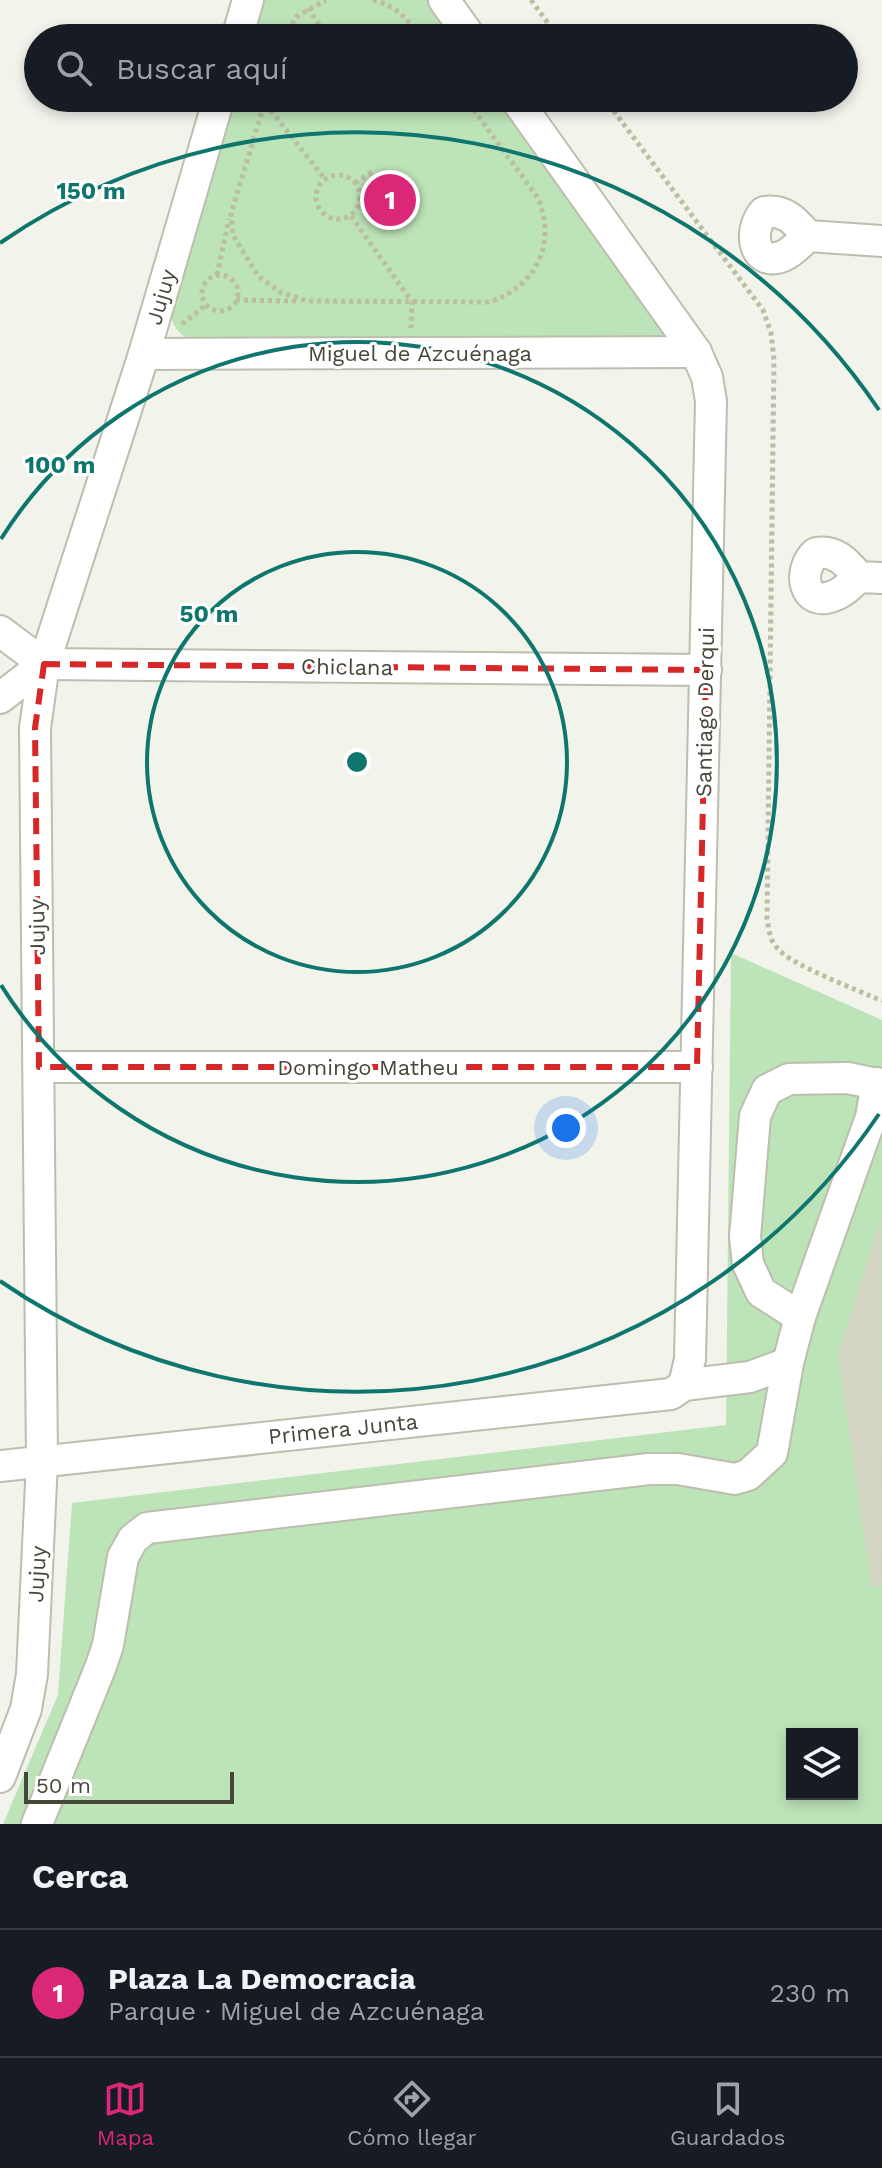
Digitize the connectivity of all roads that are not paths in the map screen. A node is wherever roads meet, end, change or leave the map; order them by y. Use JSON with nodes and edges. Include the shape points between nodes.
{"nodes":[{"id":1,"x":248,"y":0,"type":"edge"},
{"id":2,"x":444,"y":0,"type":"edge"},
{"id":3,"x":241,"y":24,"type":"edge"},
{"id":4,"x":461,"y":24,"type":"edge"},
{"id":5,"x":215,"y":112,"type":"edge"},
{"id":6,"x":525,"y":112,"type":"edge"},
{"id":7,"x":808,"y":236,"type":"dead end"},
{"id":8,"x":882,"y":241,"type":"edge"},
{"id":9,"x":696,"y":352,"type":"junction"},
{"id":10,"x":144,"y":354,"type":"junction"},
{"id":11,"x":0,"y":631,"type":"edge"},
{"id":12,"x":44,"y":664,"type":"junction"},
{"id":13,"x":706,"y":670,"type":"junction"},
{"id":14,"x":0,"y":698,"type":"edge"},
{"id":15,"x":39,"y":1067,"type":"junction"},
{"id":16,"x":697,"y":1067,"type":"junction"},
{"id":17,"x":879,"y":1084,"type":"edge"},
{"id":18,"x":800,"y":1317,"type":"junction"},
{"id":19,"x":788,"y":1363,"type":"junction"},
{"id":20,"x":684,"y":1385,"type":"junction"},
{"id":21,"x":42,"y":1461,"type":"junction"},
{"id":22,"x":0,"y":1466,"type":"edge"},
{"id":23,"x":0,"y":1777,"type":"edge"},
{"id":24,"x":37,"y":1824,"type":"edge"}],
"edges":[{"from":1,"to":3,"type":"street"},
{"from":2,"to":4,"type":"street"},
{"from":5,"to":10,"type":"street","name":"Jujuy"},
{"from":6,"to":9,"type":"street","name":"Santiago Derqui"},
{"from":7,"to":8,"type":"street"},
{"from":9,"to":10,"type":"street","name":"Miguel de Azcuénaga"},
{"from":9,"to":13,"type":"street","name":"Santiago Derqui","via":[[711,401]]},
{"from":10,"to":12,"type":"street","name":"Jujuy"},
{"from":11,"to":12,"type":"street"},
{"from":12,"to":13,"type":"street","name":"Chiclana"},
{"from":12,"to":14,"type":"street"},
{"from":12,"to":15,"type":"street","name":"Jujuy","via":[[35,728]]},
{"from":13,"to":16,"type":"street","name":"Santiago Derqui"},
{"from":15,"to":16,"type":"street","name":"Domingo Matheu"},
{"from":15,"to":21,"type":"street","name":"Jujuy"},
{"from":16,"to":20,"type":"street","name":"Santiago Derqui","via":[[690,1359]]},
{"from":17,"to":18,"type":"street"},
{"from":17,"to":18,"type":"street","via":[[848,1078],[789,1079],[767,1090],[755,1116],[745,1237],[748,1264],[761,1292]]},
{"from":18,"to":19,"type":"street"},
{"from":19,"to":20,"type":"street","name":"Primera Junta","via":[[750,1377]]},
{"from":19,"to":24,"type":"street","via":[[772,1453],[748,1475],[735,1479],[649,1469],[147,1528],[123,1557],[108,1645]]},
{"from":20,"to":21,"type":"street","name":"Primera Junta","via":[[671,1394]]},
{"from":21,"to":22,"type":"street","name":"Primera Junta"},
{"from":21,"to":23,"type":"street","name":"Jujuy","via":[[32,1674],[26,1709]]}]}
